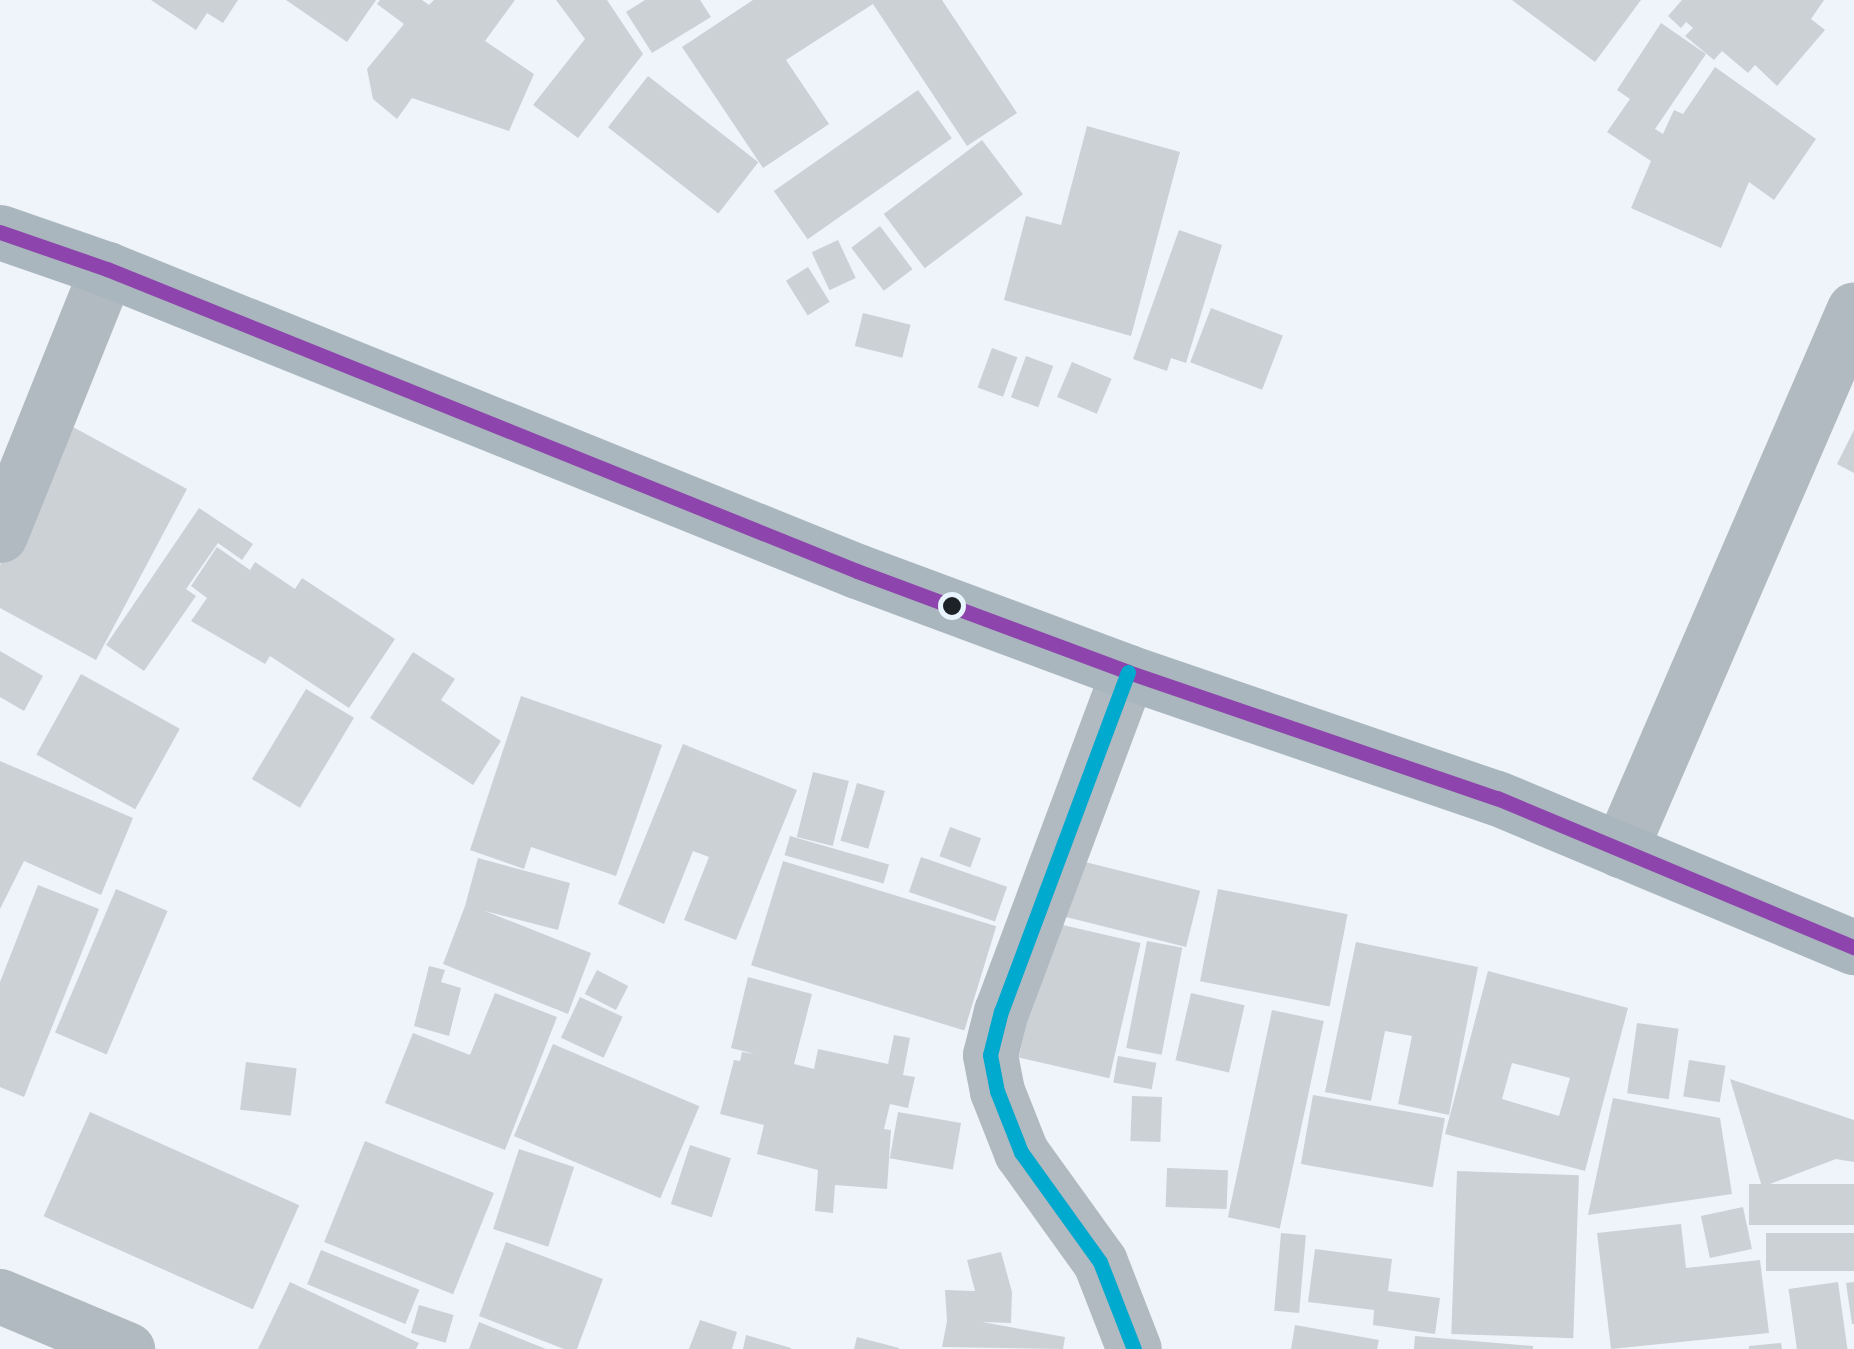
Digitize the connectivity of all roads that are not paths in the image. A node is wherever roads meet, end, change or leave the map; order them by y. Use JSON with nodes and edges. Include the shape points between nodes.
{"nodes":[{"id":1,"x":0,"y":232,"type":"edge"},
{"id":2,"x":106,"y":269,"type":"junction"},
{"id":3,"x":1854,"y":309,"type":"edge"},
{"id":4,"x":0,"y":535,"type":"edge"},
{"id":5,"x":1128,"y":672,"type":"junction"},
{"id":6,"x":1620,"y":850,"type":"junction"},
{"id":7,"x":1854,"y":948,"type":"edge"},
{"id":8,"x":0,"y":1296,"type":"edge"},
{"id":9,"x":126,"y":1349,"type":"edge"},
{"id":10,"x":1134,"y":1349,"type":"edge"}],
"edges":[{"from":1,"to":2,"type":"highway"},
{"from":2,"to":4,"type":"street"},
{"from":2,"to":5,"type":"highway","via":[[856,571]]},
{"from":3,"to":6,"type":"street"},
{"from":5,"to":6,"type":"highway","via":[[1497,798]]},
{"from":5,"to":10,"type":"street","via":[[1000,1011],[990,1054],[1022,1152],[1100,1262]]},
{"from":6,"to":7,"type":"highway"},
{"from":8,"to":9,"type":"street"}]}
